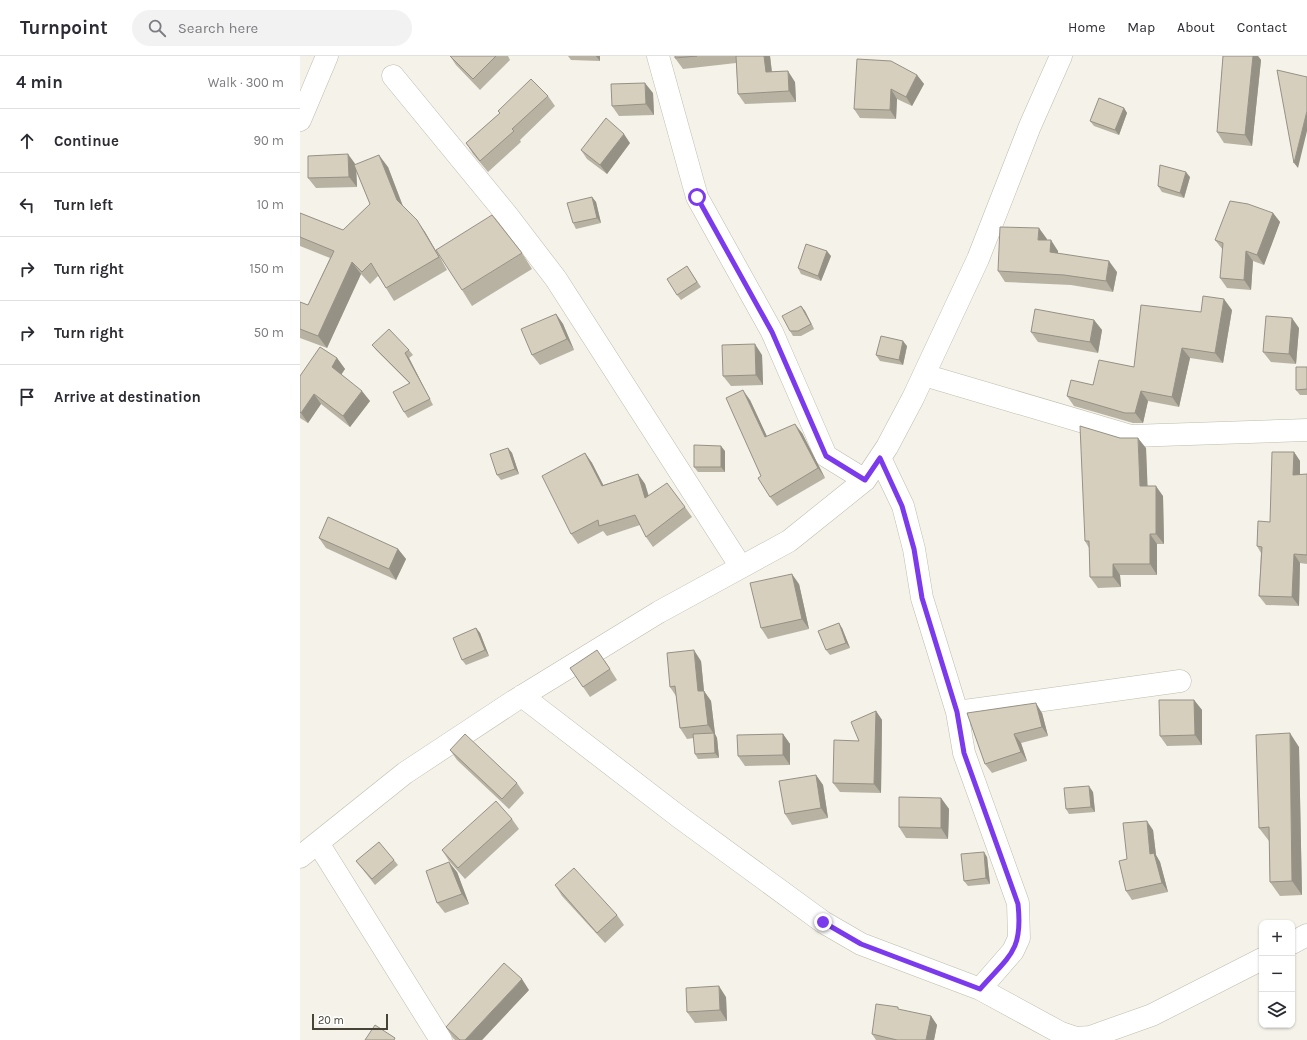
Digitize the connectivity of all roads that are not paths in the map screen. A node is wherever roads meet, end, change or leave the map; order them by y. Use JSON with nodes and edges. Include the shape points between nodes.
{"nodes":[{"id":1,"x":327,"y":56,"type":"edge"},
{"id":2,"x":658,"y":56,"type":"edge"},
{"id":3,"x":1060,"y":56,"type":"edge"},
{"id":4,"x":393,"y":76,"type":"dead end"},
{"id":5,"x":300,"y":120,"type":"edge"},
{"id":6,"x":924,"y":375,"type":"junction"},
{"id":7,"x":1307,"y":430,"type":"edge"},
{"id":8,"x":880,"y":458,"type":"junction"},
{"id":9,"x":865,"y":480,"type":"junction"},
{"id":10,"x":741,"y":567,"type":"junction"},
{"id":11,"x":1180,"y":681,"type":"dead end"},
{"id":12,"x":522,"y":696,"type":"junction"},
{"id":13,"x":957,"y":712,"type":"junction"},
{"id":14,"x":318,"y":843,"type":"junction"},
{"id":15,"x":300,"y":857,"type":"edge"},
{"id":16,"x":1307,"y":935,"type":"edge"},
{"id":17,"x":1295,"y":941,"type":"edge"},
{"id":18,"x":1259,"y":961,"type":"edge"},
{"id":19,"x":980,"y":989,"type":"junction"},
{"id":20,"x":441,"y":1040,"type":"edge"}],
"edges":[{"from":1,"to":5,"type":"street"},
{"from":2,"to":9,"type":"street","via":[[697,197],[772,332],[826,456]]},
{"from":3,"to":6,"type":"street","via":[[978,259]]},
{"from":4,"to":10,"type":"street","via":[[556,279]]},
{"from":6,"to":7,"type":"street","via":[[1131,436]]},
{"from":6,"to":8,"type":"street"},
{"from":8,"to":9,"type":"street"},
{"from":8,"to":13,"type":"street","via":[[902,506],[914,549],[922,598]]},
{"from":9,"to":10,"type":"street","via":[[789,541]]},
{"from":10,"to":12,"type":"street","via":[[659,612]]},
{"from":11,"to":13,"type":"street"},
{"from":12,"to":14,"type":"street","via":[[405,774]]},
{"from":12,"to":19,"type":"street","via":[[678,816],[823,922],[861,944]]},
{"from":13,"to":19,"type":"street","via":[[964,753],[1018,904],[1019,938],[1014,951]]},
{"from":14,"to":15,"type":"street"},
{"from":14,"to":20,"type":"street"},
{"from":16,"to":17,"type":"street"},
{"from":18,"to":19,"type":"street","via":[[1152,1015],[1090,1037],[1076,1038],[1060,1033]]}]}
